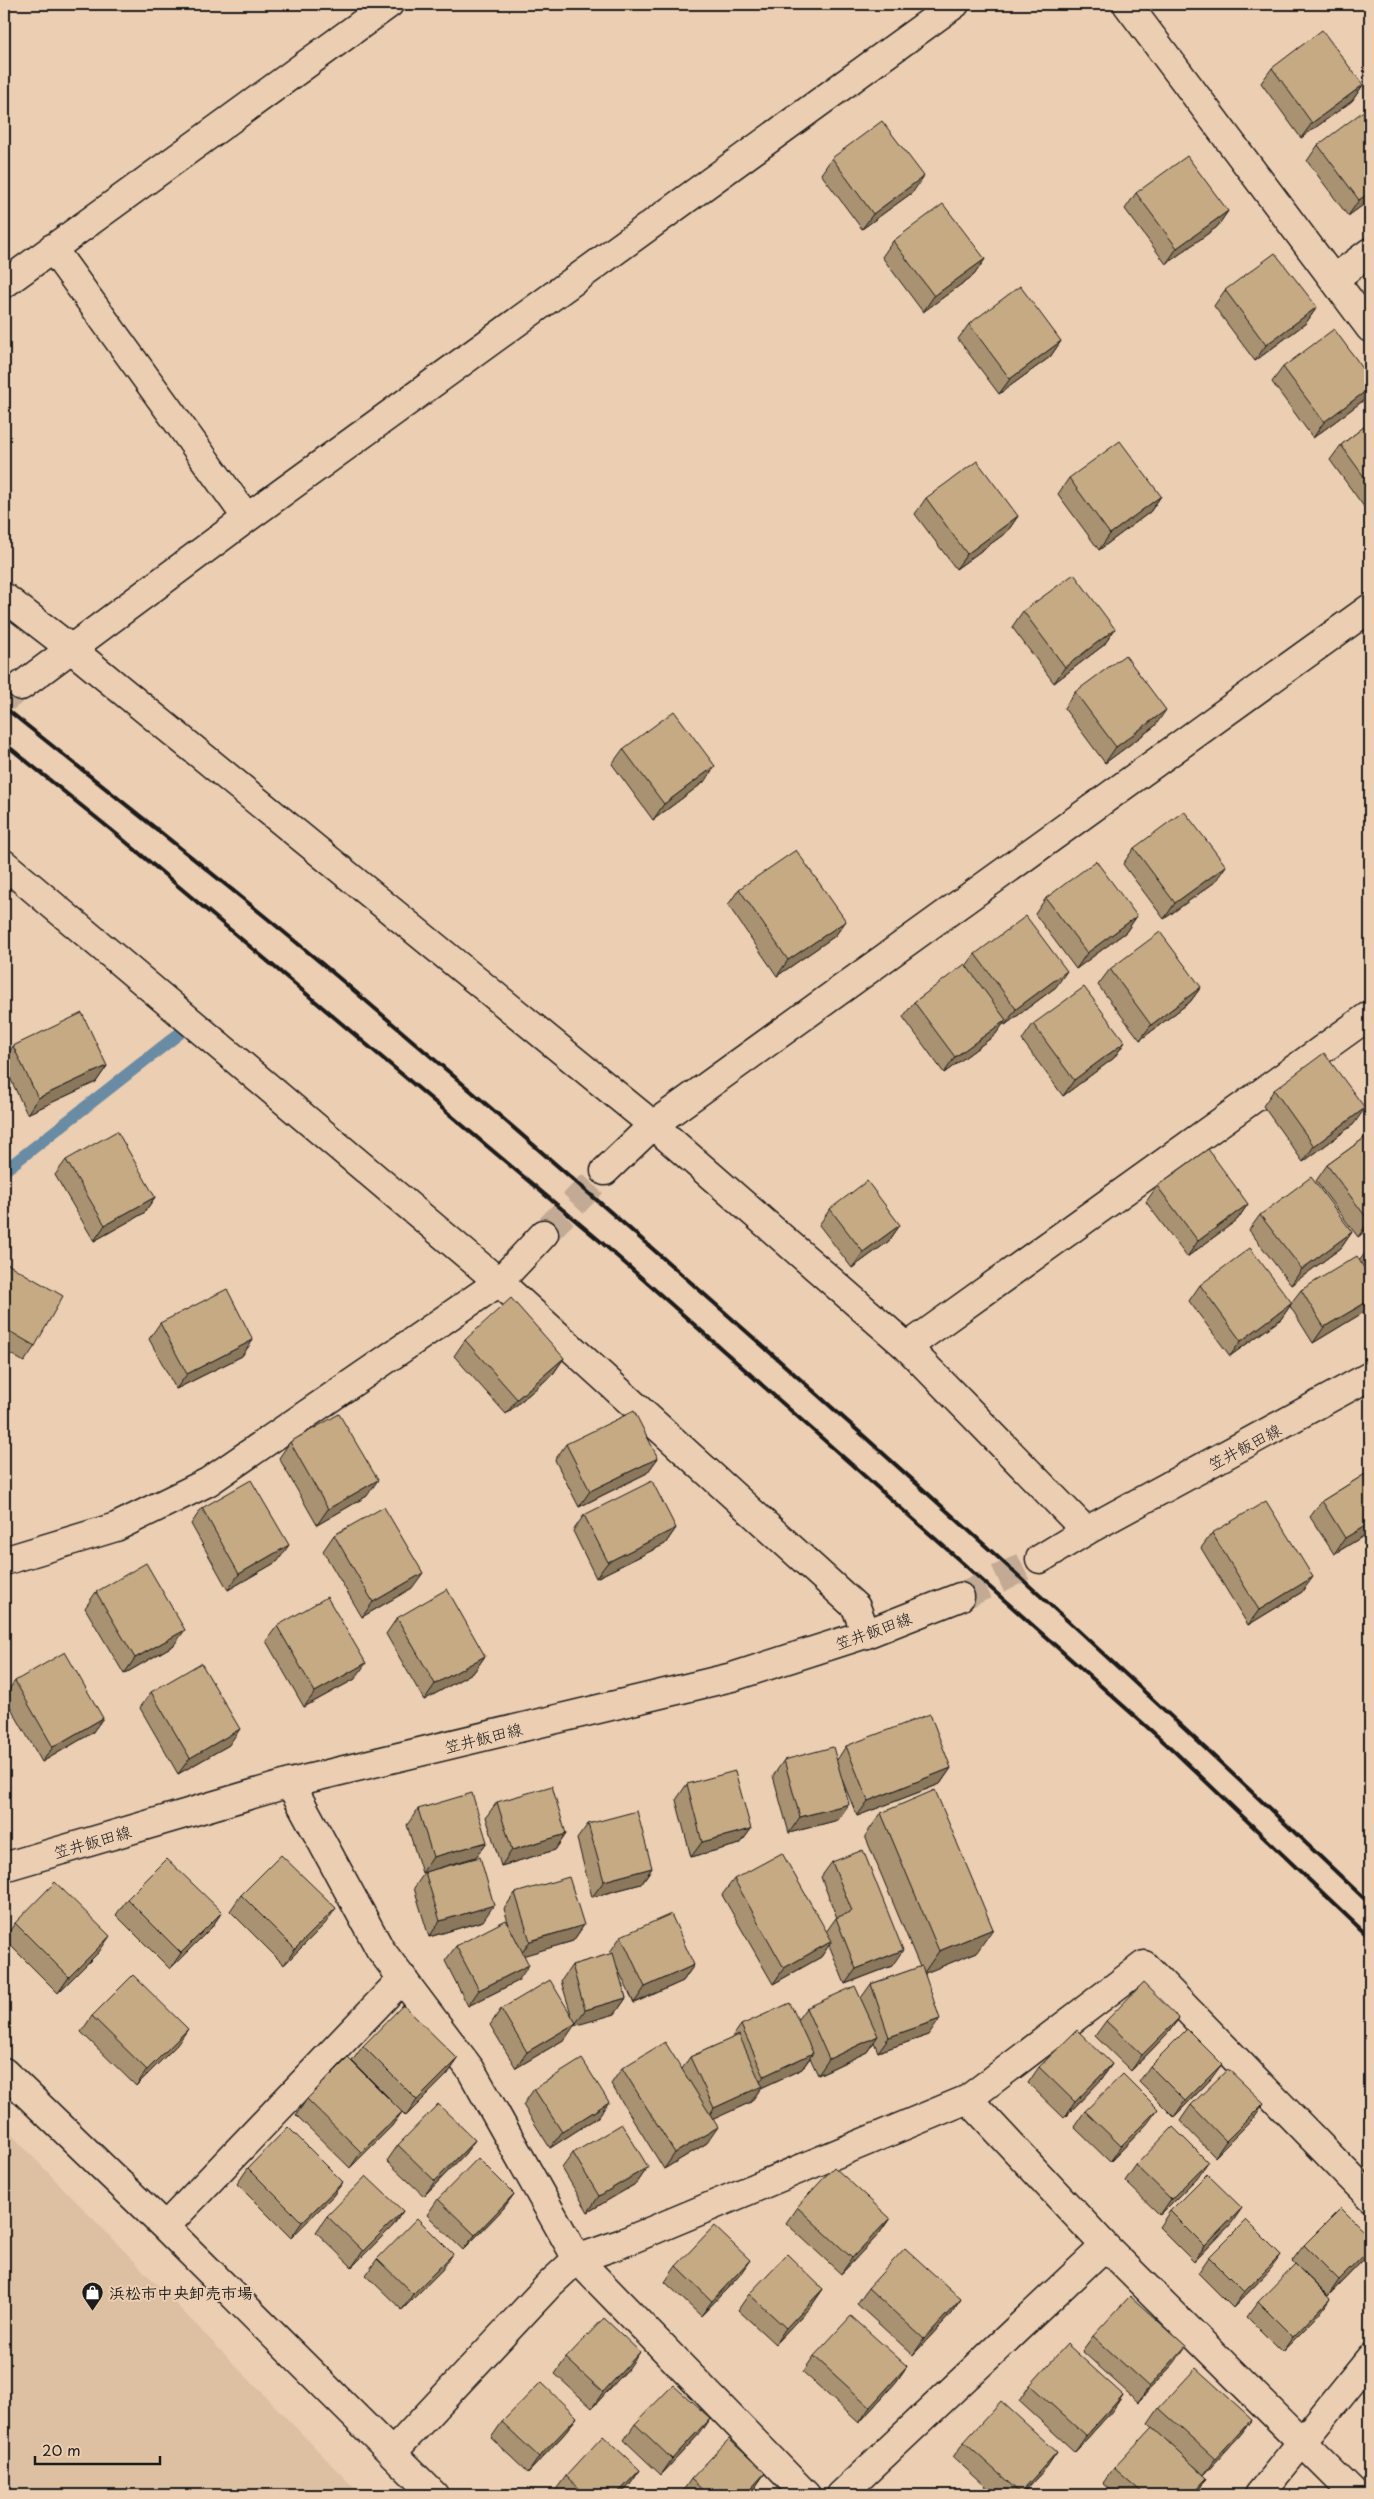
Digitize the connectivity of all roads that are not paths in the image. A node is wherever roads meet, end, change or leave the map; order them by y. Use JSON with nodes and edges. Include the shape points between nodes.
{"nodes":[{"id":1,"x":389,"y":4,"type":"edge"},
{"id":2,"x":955,"y":4,"type":"edge"},
{"id":3,"x":1127,"y":4,"type":"edge"},
{"id":4,"x":52,"y":248,"type":"junction"},
{"id":5,"x":1370,"y":252,"type":"edge"},
{"id":6,"x":1334,"y":279,"type":"junction"},
{"id":7,"x":4,"y":284,"type":"edge"},
{"id":8,"x":1370,"y":328,"type":"edge"},
{"id":9,"x":247,"y":518,"type":"junction"},
{"id":10,"x":4,"y":597,"type":"edge"},
{"id":11,"x":1370,"y":608,"type":"edge"},
{"id":12,"x":70,"y":648,"type":"junction"},
{"id":13,"x":21,"y":686,"type":"tunnel mouth"},
{"id":14,"x":4,"y":864,"type":"edge"},
{"id":15,"x":1370,"y":1015,"type":"edge"},
{"id":16,"x":652,"y":1125,"type":"junction"},
{"id":17,"x":605,"y":1172,"type":"tunnel mouth"},
{"id":18,"x":544,"y":1234,"type":"tunnel mouth"},
{"id":19,"x":499,"y":1282,"type":"junction"},
{"id":20,"x":907,"y":1347,"type":"junction"},
{"id":21,"x":1370,"y":1376,"type":"edge"},
{"id":22,"x":1086,"y":1531,"type":"junction"},
{"id":23,"x":1040,"y":1559,"type":"tunnel mouth"},
{"id":24,"x":4,"y":1561,"type":"edge"},
{"id":25,"x":960,"y":1597,"type":"tunnel mouth"},
{"id":26,"x":866,"y":1634,"type":"junction"},
{"id":27,"x":290,"y":1783,"type":"junction"},
{"id":28,"x":4,"y":1868,"type":"edge"},
{"id":29,"x":403,"y":1978,"type":"junction"},
{"id":30,"x":4,"y":2072,"type":"edge"},
{"id":31,"x":968,"y":2099,"type":"junction"},
{"id":32,"x":1370,"y":2197,"type":"edge"},
{"id":33,"x":165,"y":2227,"type":"junction"},
{"id":34,"x":1105,"y":2246,"type":"junction"},
{"id":35,"x":577,"y":2259,"type":"junction"},
{"id":36,"x":1370,"y":2358,"type":"edge"},
{"id":37,"x":1302,"y":2442,"type":"junction"},
{"id":38,"x":392,"y":2453,"type":"junction"},
{"id":39,"x":434,"y":2495,"type":"edge"},
{"id":40,"x":806,"y":2495,"type":"edge"},
{"id":41,"x":841,"y":2495,"type":"edge"},
{"id":42,"x":1259,"y":2495,"type":"edge"},
{"id":43,"x":1355,"y":2495,"type":"edge"}],
"edges":[{"from":1,"to":4,"type":"street"},
{"from":2,"to":9,"type":"street"},
{"from":3,"to":6,"type":"street"},
{"from":4,"to":7,"type":"street"},
{"from":4,"to":9,"type":"street"},
{"from":5,"to":6,"type":"street"},
{"from":6,"to":8,"type":"street"},
{"from":9,"to":12,"type":"street"},
{"from":10,"to":12,"type":"street"},
{"from":11,"to":16,"type":"street"},
{"from":12,"to":13,"type":"street"},
{"from":12,"to":16,"type":"street"},
{"from":14,"to":19,"type":"street"},
{"from":15,"to":20,"type":"street"},
{"from":16,"to":17,"type":"street"},
{"from":16,"to":20,"type":"street"},
{"from":18,"to":19,"type":"street"},
{"from":19,"to":24,"type":"street","via":[[208,1482],[116,1526]]},
{"from":19,"to":26,"type":"street","via":[[856,1607]]},
{"from":20,"to":22,"type":"street"},
{"from":21,"to":22,"type":"street","name":"笠井飯田線"},
{"from":22,"to":23,"type":"street","name":"笠井飯田線"},
{"from":25,"to":26,"type":"street","name":"笠井飯田線"},
{"from":26,"to":27,"type":"street","name":"笠井飯田線","via":[[732,1677]]},
{"from":27,"to":28,"type":"street","name":"笠井飯田線"},
{"from":27,"to":29,"type":"street","via":[[380,1949]]},
{"from":29,"to":33,"type":"street"},
{"from":29,"to":35,"type":"street","via":[[471,2070]]},
{"from":30,"to":33,"type":"street"},
{"from":31,"to":32,"type":"street","via":[[1144,1965]]},
{"from":31,"to":34,"type":"street"},
{"from":31,"to":35,"type":"street"},
{"from":33,"to":38,"type":"street"},
{"from":34,"to":37,"type":"street"},
{"from":34,"to":41,"type":"street"},
{"from":35,"to":38,"type":"street"},
{"from":35,"to":40,"type":"street"},
{"from":36,"to":37,"type":"street"},
{"from":37,"to":42,"type":"street"},
{"from":37,"to":43,"type":"street"},
{"from":38,"to":39,"type":"street"}]}
